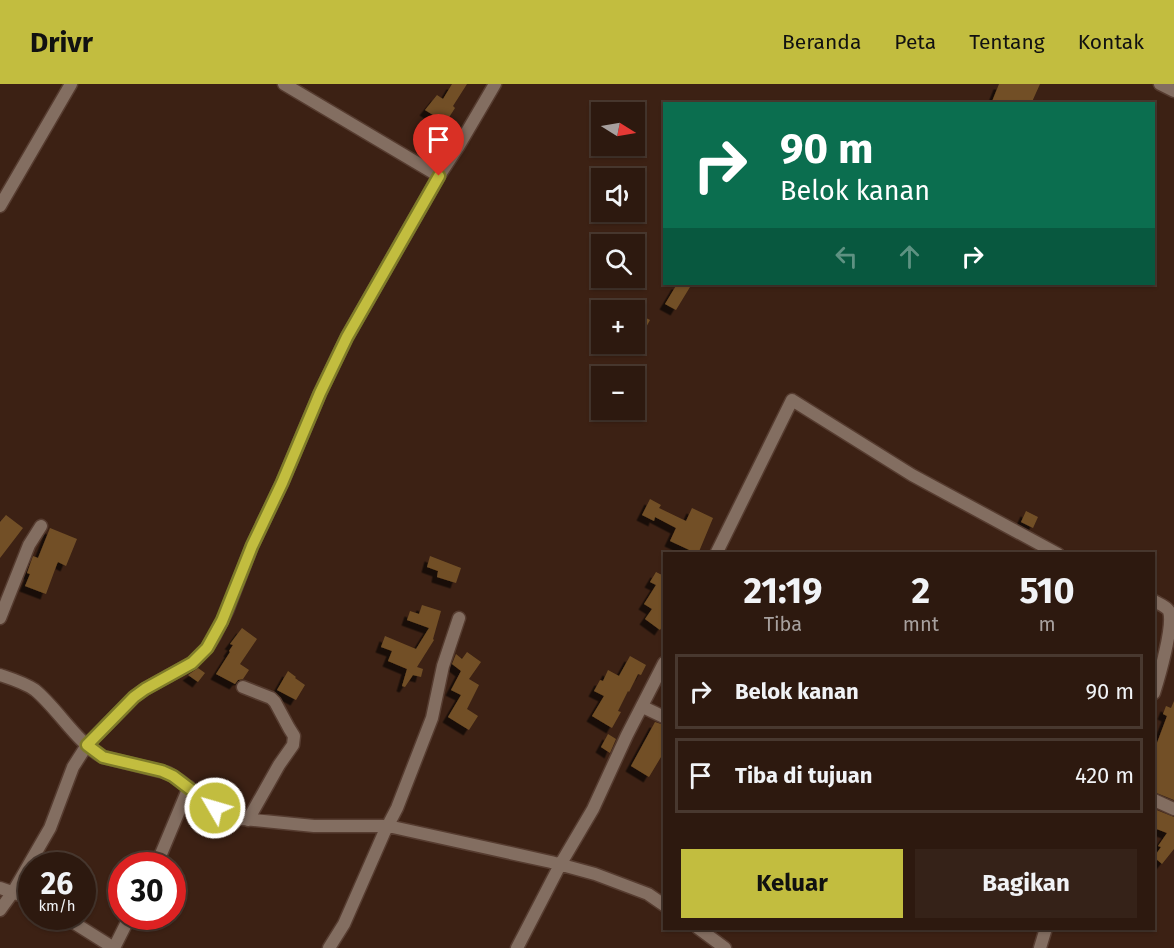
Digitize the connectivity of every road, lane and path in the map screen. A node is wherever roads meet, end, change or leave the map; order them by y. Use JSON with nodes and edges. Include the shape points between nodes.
{"nodes":[{"id":1,"x":71,"y":84,"type":"edge"},
{"id":2,"x":284,"y":84,"type":"edge"},
{"id":3,"x":495,"y":84,"type":"edge"},
{"id":4,"x":1160,"y":84,"type":"edge"},
{"id":5,"x":1174,"y":92,"type":"edge"},
{"id":6,"x":439,"y":176,"type":"junction"},
{"id":7,"x":0,"y":206,"type":"edge"},
{"id":8,"x":41,"y":526,"type":"dead end"},
{"id":9,"x":717,"y":552,"type":"edge"},
{"id":10,"x":1054,"y":552,"type":"edge"},
{"id":11,"x":1155,"y":602,"type":"edge"},
{"id":12,"x":0,"y":618,"type":"edge"},
{"id":13,"x":459,"y":618,"type":"dead end"},
{"id":14,"x":663,"y":665,"type":"edge"},
{"id":15,"x":0,"y":675,"type":"edge"},
{"id":16,"x":243,"y":687,"type":"dead end"},
{"id":17,"x":1155,"y":690,"type":"edge"},
{"id":18,"x":643,"y":707,"type":"junction"},
{"id":19,"x":663,"y":717,"type":"edge"},
{"id":20,"x":87,"y":745,"type":"junction"},
{"id":21,"x":189,"y":787,"type":"junction"},
{"id":22,"x":1155,"y":800,"type":"edge"},
{"id":23,"x":1174,"y":809,"type":"edge"},
{"id":24,"x":248,"y":820,"type":"junction"},
{"id":25,"x":388,"y":826,"type":"junction"},
{"id":26,"x":162,"y":852,"type":"edge"},
{"id":27,"x":560,"y":865,"type":"junction"},
{"id":28,"x":0,"y":888,"type":"edge"},
{"id":29,"x":13,"y":892,"type":"junction"},
{"id":30,"x":18,"y":894,"type":"edge"},
{"id":31,"x":663,"y":904,"type":"edge"},
{"id":32,"x":0,"y":910,"type":"edge"},
{"id":33,"x":85,"y":930,"type":"edge"},
{"id":34,"x":123,"y":930,"type":"edge"},
{"id":35,"x":701,"y":930,"type":"edge"},
{"id":36,"x":1045,"y":930,"type":"edge"},
{"id":37,"x":114,"y":948,"type":"edge"},
{"id":38,"x":329,"y":948,"type":"edge"},
{"id":39,"x":518,"y":948,"type":"edge"},
{"id":40,"x":725,"y":948,"type":"edge"},
{"id":41,"x":1040,"y":948,"type":"edge"}],
"edges":[{"from":1,"to":7,"type":"street"},
{"from":2,"to":6,"type":"street"},
{"from":3,"to":6,"type":"street"},
{"from":4,"to":5,"type":"street"},
{"from":6,"to":20,"type":"street","via":[[347,337],[207,648],[192,663],[134,697]]},
{"from":8,"to":12,"type":"street","via":[[29,545]]},
{"from":9,"to":10,"type":"street","via":[[792,400],[912,475]]},
{"from":11,"to":17,"type":"street","via":[[1169,610],[1172,623]]},
{"from":13,"to":25,"type":"street","via":[[432,718]]},
{"from":14,"to":18,"type":"street"},
{"from":15,"to":20,"type":"street","via":[[34,690]]},
{"from":16,"to":24,"type":"street","via":[[271,698],[294,736],[293,745]]},
{"from":18,"to":19,"type":"street"},
{"from":18,"to":27,"type":"street"},
{"from":20,"to":21,"type":"street","via":[[103,757],[168,773]]},
{"from":20,"to":29,"type":"street","via":[[73,767],[50,828]]},
{"from":21,"to":24,"type":"street","via":[[224,814]]},
{"from":21,"to":26,"type":"street"},
{"from":22,"to":23,"type":"street"},
{"from":24,"to":25,"type":"street","via":[[314,826]]},
{"from":25,"to":27,"type":"street"},
{"from":25,"to":38,"type":"street","via":[[344,924]]},
{"from":27,"to":31,"type":"street","via":[[623,884]]},
{"from":27,"to":39,"type":"street"},
{"from":28,"to":29,"type":"street"},
{"from":29,"to":30,"type":"street"},
{"from":29,"to":32,"type":"street"},
{"from":33,"to":37,"type":"street"},
{"from":34,"to":37,"type":"street"},
{"from":35,"to":40,"type":"street"},
{"from":36,"to":41,"type":"street"}]}
